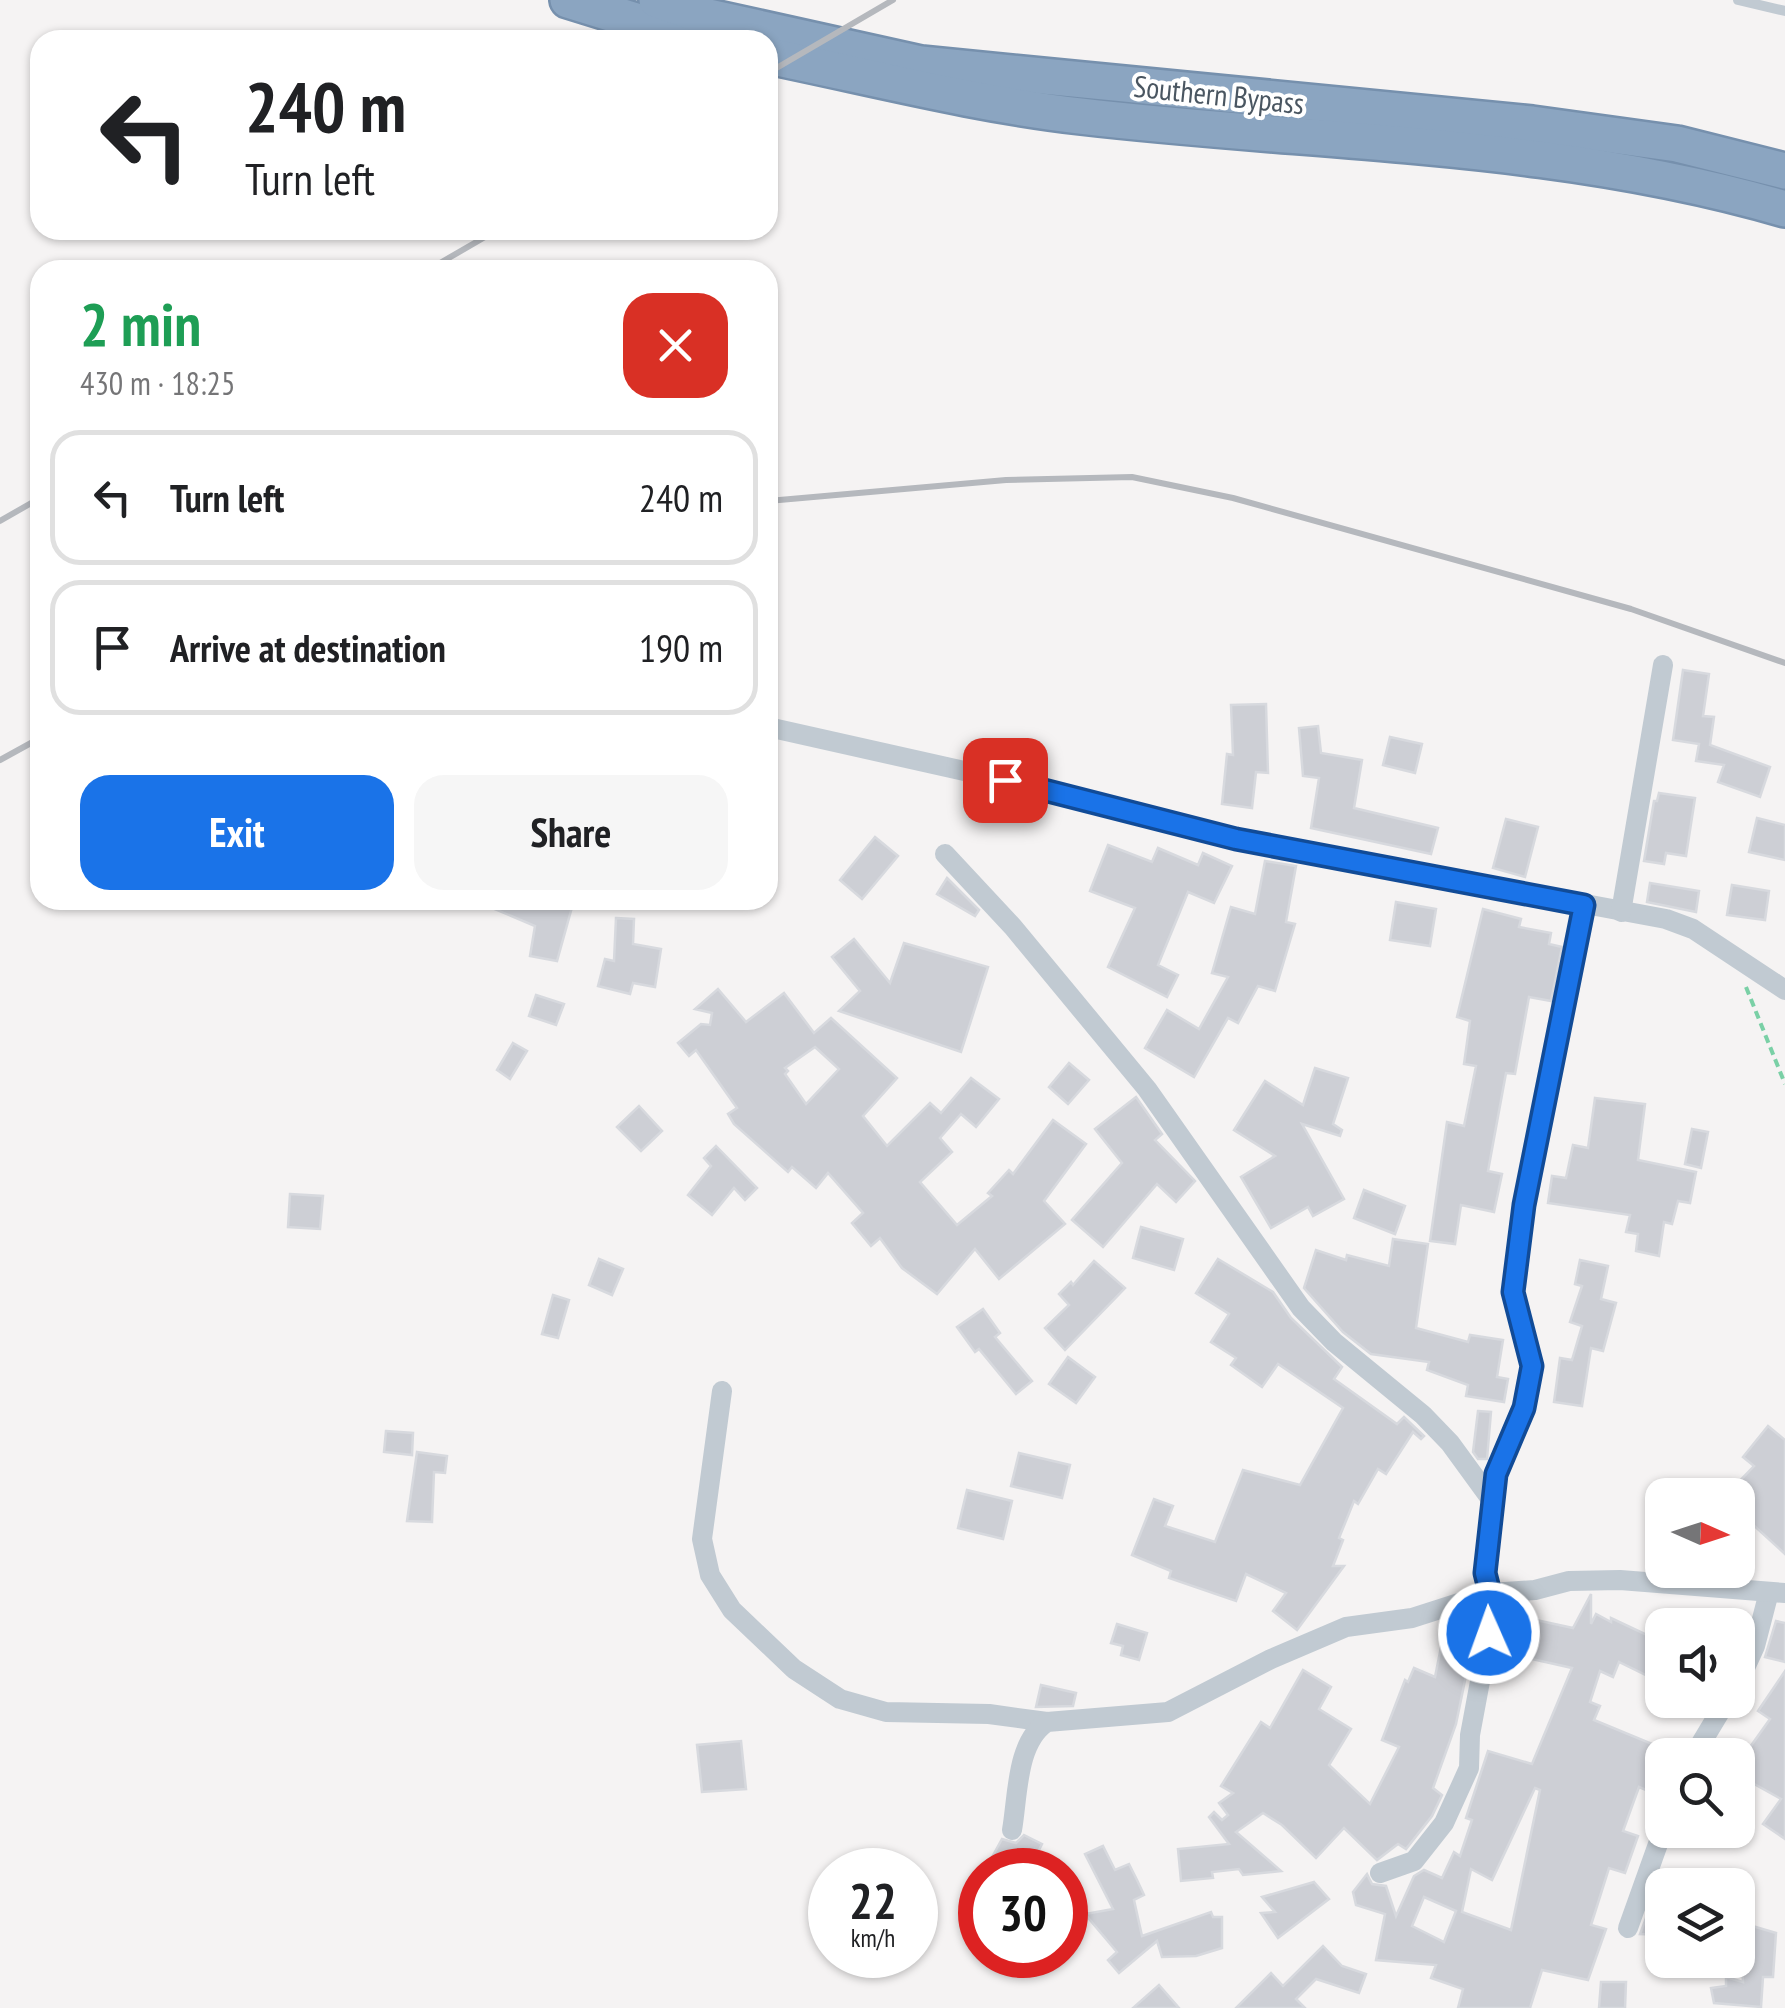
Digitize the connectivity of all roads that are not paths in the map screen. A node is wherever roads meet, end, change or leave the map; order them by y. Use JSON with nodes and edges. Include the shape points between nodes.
{"nodes":[{"id":1,"x":568,"y":0,"type":"edge"},
{"id":2,"x":657,"y":0,"type":"edge"},
{"id":3,"x":1738,"y":0,"type":"edge"},
{"id":4,"x":1785,"y":12,"type":"edge"},
{"id":5,"x":665,"y":30,"type":"edge"},
{"id":6,"x":767,"y":30,"type":"edge"},
{"id":7,"x":778,"y":32,"type":"edge"},
{"id":8,"x":778,"y":58,"type":"edge"},
{"id":9,"x":1785,"y":171,"type":"edge"},
{"id":10,"x":1785,"y":209,"type":"edge"},
{"id":11,"x":1663,"y":665,"type":"dead end"},
{"id":12,"x":778,"y":729,"type":"edge"},
{"id":13,"x":945,"y":854,"type":"dead end"},
{"id":14,"x":1584,"y":905,"type":"junction"},
{"id":15,"x":1621,"y":912,"type":"junction"},
{"id":16,"x":1785,"y":990,"type":"edge"},
{"id":17,"x":722,"y":1391,"type":"dead end"},
{"id":18,"x":1492,"y":1502,"type":"junction"},
{"id":19,"x":1490,"y":1593,"type":"junction"},
{"id":20,"x":1777,"y":1593,"type":"edge"},
{"id":21,"x":1755,"y":1646,"type":"edge"},
{"id":22,"x":1047,"y":1722,"type":"junction"},
{"id":23,"x":1012,"y":1830,"type":"dead end"},
{"id":24,"x":1656,"y":1848,"type":"edge"},
{"id":25,"x":1380,"y":1873,"type":"dead end"},
{"id":26,"x":1628,"y":1928,"type":"dead end"}],
"edges":[{"from":1,"to":5,"type":"highway"},
{"from":2,"to":6,"type":"highway","name":"Southern Bypass"},
{"from":3,"to":4,"type":"lane"},
{"from":7,"to":9,"type":"highway","name":"Southern Bypass","via":[[920,64],[1532,124],[1677,144]]},
{"from":8,"to":10,"type":"highway","name":"Southern Bypass","via":[[1078,116],[1420,144],[1629,171]]},
{"from":11,"to":15,"type":"street"},
{"from":12,"to":14,"type":"street","via":[[1236,839]]},
{"from":13,"to":18,"type":"street","via":[[1147,1089],[1301,1308],[1450,1443]]},
{"from":14,"to":15,"type":"street"},
{"from":14,"to":18,"type":"street","via":[[1513,1292],[1532,1366]]},
{"from":15,"to":16,"type":"street","via":[[1693,929]]},
{"from":17,"to":22,"type":"street","via":[[702,1539],[710,1576],[732,1610],[794,1669],[840,1698],[886,1712]]},
{"from":18,"to":19,"type":"street","via":[[1485,1573]]},
{"from":19,"to":20,"type":"street","via":[[1620,1580]]},
{"from":19,"to":22,"type":"street","via":[[1412,1618],[1346,1627],[1168,1712]]},
{"from":19,"to":25,"type":"street","via":[[1464,1784],[1414,1861]]},
{"from":20,"to":21,"type":"street"},
{"from":22,"to":23,"type":"street","via":[[1033,1731],[1026,1750]]},
{"from":24,"to":26,"type":"street"}]}
